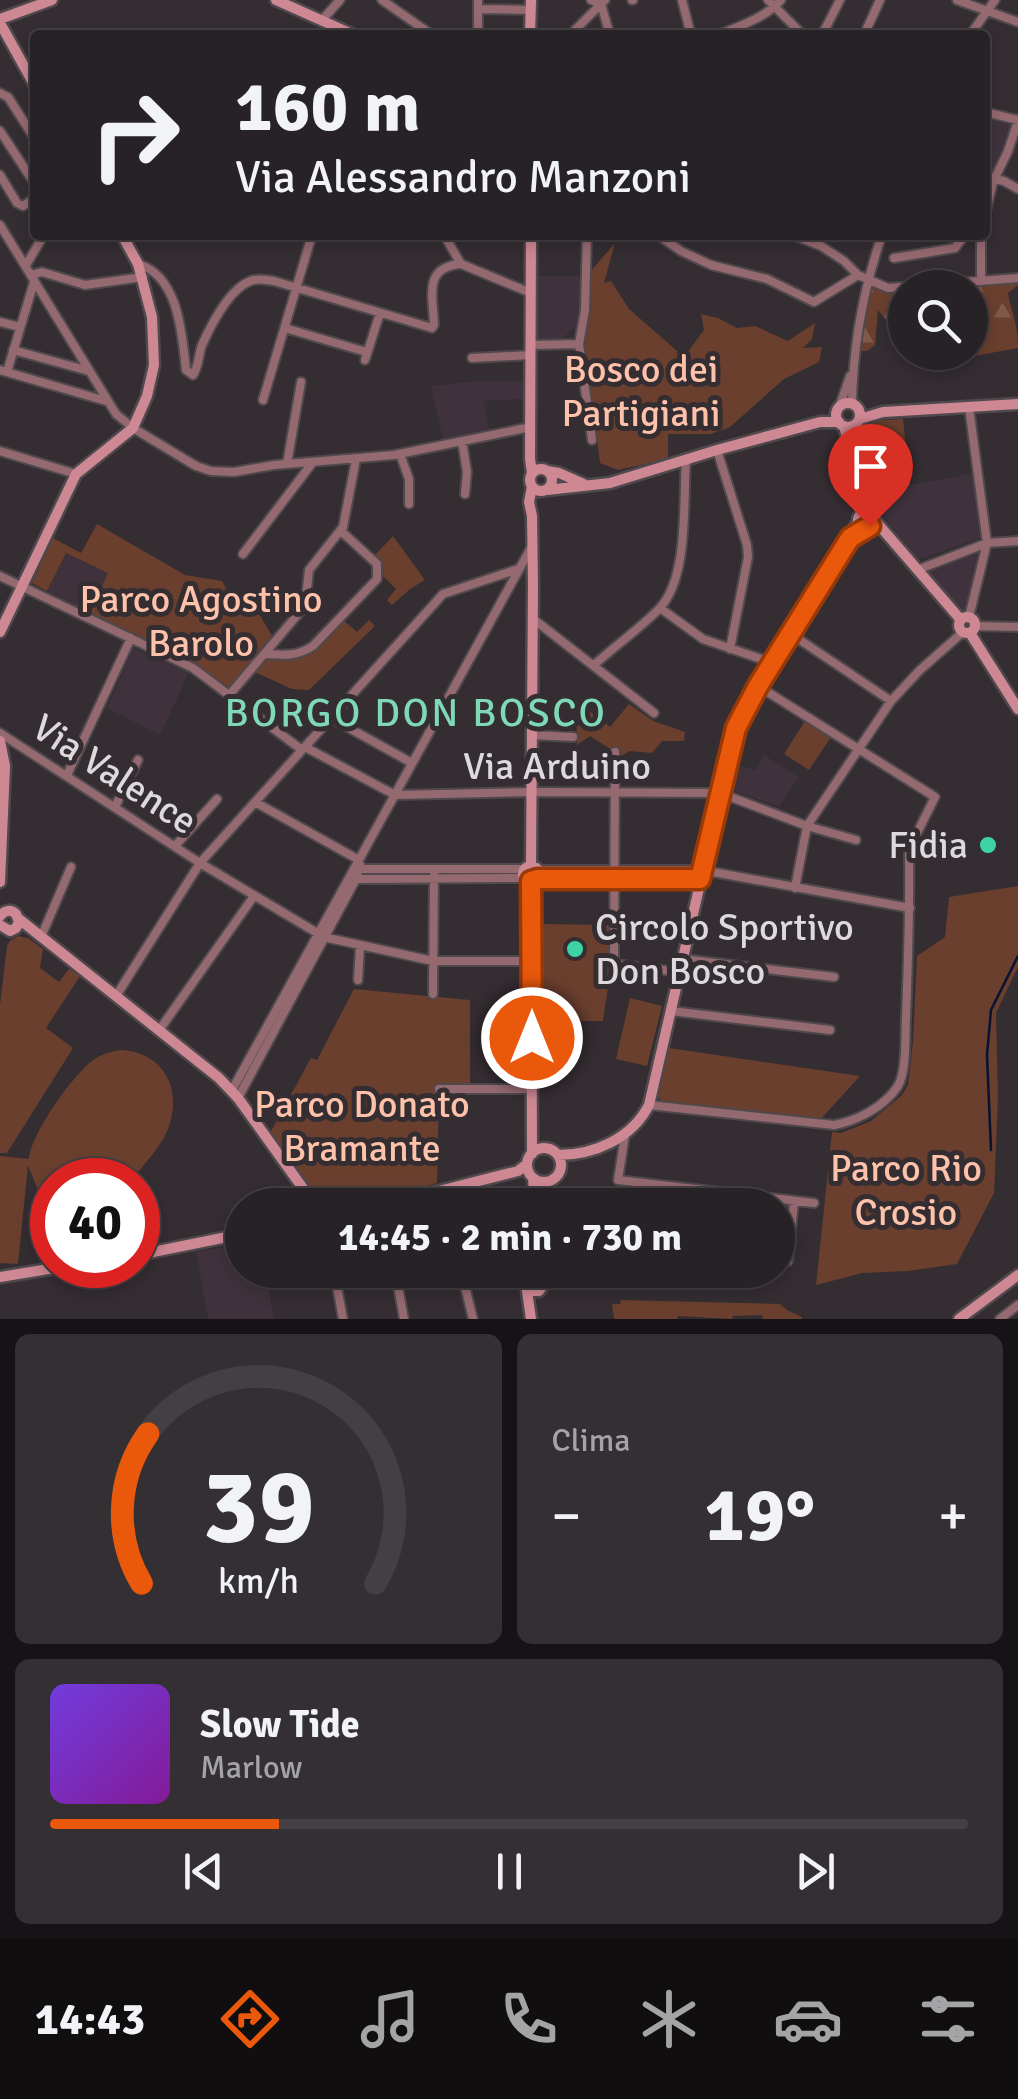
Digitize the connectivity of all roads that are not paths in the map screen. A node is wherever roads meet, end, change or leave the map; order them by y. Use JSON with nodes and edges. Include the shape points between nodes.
{"nodes":[{"id":1,"x":52,"y":0,"type":"edge"},
{"id":2,"x":276,"y":0,"type":"edge"},
{"id":3,"x":340,"y":0,"type":"edge"},
{"id":4,"x":382,"y":0,"type":"edge"},
{"id":5,"x":592,"y":0,"type":"edge"},
{"id":6,"x":682,"y":0,"type":"edge"},
{"id":7,"x":840,"y":0,"type":"edge"},
{"id":8,"x":880,"y":0,"type":"edge"},
{"id":9,"x":957,"y":0,"type":"edge"},
{"id":10,"x":995,"y":0,"type":"edge"},
{"id":11,"x":603,"y":2,"type":"edge"},
{"id":12,"x":775,"y":2,"type":"edge"},
{"id":13,"x":478,"y":5,"type":"edge"},
{"id":14,"x":531,"y":5,"type":"edge"},
{"id":15,"x":987,"y":10,"type":"junction"},
{"id":16,"x":0,"y":20,"type":"edge"},
{"id":17,"x":322,"y":20,"type":"junction"},
{"id":18,"x":1018,"y":22,"type":"edge"},
{"id":19,"x":343,"y":30,"type":"edge"},
{"id":20,"x":425,"y":30,"type":"edge"},
{"id":21,"x":530,"y":30,"type":"edge"},
{"id":22,"x":575,"y":30,"type":"edge"},
{"id":23,"x":609,"y":30,"type":"edge"},
{"id":24,"x":689,"y":30,"type":"edge"},
{"id":25,"x":730,"y":30,"type":"edge"},
{"id":26,"x":799,"y":30,"type":"edge"},
{"id":27,"x":825,"y":30,"type":"edge"},
{"id":28,"x":866,"y":30,"type":"edge"},
{"id":29,"x":973,"y":30,"type":"edge"},
{"id":30,"x":30,"y":77,"type":"edge"},
{"id":31,"x":0,"y":93,"type":"edge"},
{"id":32,"x":990,"y":113,"type":"edge"},
{"id":33,"x":1018,"y":121,"type":"edge"},
{"id":34,"x":30,"y":131,"type":"edge"},
{"id":35,"x":0,"y":132,"type":"edge"},
{"id":36,"x":0,"y":175,"type":"edge"},
{"id":37,"x":30,"y":177,"type":"edge"},
{"id":38,"x":990,"y":177,"type":"edge"},
{"id":39,"x":1018,"y":190,"type":"edge"},
{"id":40,"x":30,"y":201,"type":"edge"},
{"id":41,"x":0,"y":226,"type":"edge"},
{"id":42,"x":42,"y":240,"type":"edge"},
{"id":43,"x":125,"y":240,"type":"edge"},
{"id":44,"x":311,"y":240,"type":"edge"},
{"id":45,"x":447,"y":240,"type":"edge"},
{"id":46,"x":531,"y":240,"type":"edge"},
{"id":47,"x":587,"y":240,"type":"edge"},
{"id":48,"x":665,"y":240,"type":"edge"},
{"id":49,"x":805,"y":240,"type":"edge"},
{"id":50,"x":880,"y":240,"type":"edge"},
{"id":51,"x":962,"y":240,"type":"edge"},
{"id":52,"x":982,"y":240,"type":"edge"},
{"id":53,"x":875,"y":255,"type":"junction"},
{"id":54,"x":138,"y":264,"type":"junction"},
{"id":55,"x":462,"y":264,"type":"junction"},
{"id":56,"x":981,"y":270,"type":"edge"},
{"id":57,"x":30,"y":274,"type":"junction"},
{"id":58,"x":142,"y":277,"type":"junction"},
{"id":59,"x":863,"y":277,"type":"junction"},
{"id":60,"x":1018,"y":278,"type":"edge"},
{"id":61,"x":988,"y":280,"type":"edge"},
{"id":62,"x":297,"y":288,"type":"junction"},
{"id":63,"x":888,"y":288,"type":"edge"},
{"id":64,"x":532,"y":293,"type":"junction"},
{"id":65,"x":380,"y":313,"type":"junction"},
{"id":66,"x":0,"y":322,"type":"edge"},
{"id":67,"x":20,"y":327,"type":"junction"},
{"id":68,"x":285,"y":328,"type":"junction"},
{"id":69,"x":579,"y":344,"type":"junction"},
{"id":70,"x":14,"y":350,"type":"junction"},
{"id":71,"x":531,"y":350,"type":"junction"},
{"id":72,"x":472,"y":358,"type":"dead end"},
{"id":73,"x":4,"y":371,"type":"edge"},
{"id":74,"x":89,"y":372,"type":"junction"},
{"id":75,"x":301,"y":382,"type":"dead end"},
{"id":76,"x":263,"y":400,"type":"dead end"},
{"id":77,"x":106,"y":401,"type":"junction"},
{"id":78,"x":1018,"y":404,"type":"edge"},
{"id":79,"x":969,"y":407,"type":"junction"},
{"id":80,"x":848,"y":416,"type":"junction"},
{"id":81,"x":132,"y":428,"type":"junction"},
{"id":82,"x":531,"y":428,"type":"junction"},
{"id":83,"x":592,"y":440,"type":"dead end"},
{"id":84,"x":462,"y":442,"type":"junction"},
{"id":85,"x":0,"y":450,"type":"edge"},
{"id":86,"x":717,"y":450,"type":"junction"},
{"id":87,"x":400,"y":454,"type":"junction"},
{"id":88,"x":356,"y":459,"type":"junction"},
{"id":89,"x":686,"y":460,"type":"junction"},
{"id":90,"x":314,"y":462,"type":"junction"},
{"id":91,"x":287,"y":464,"type":"junction"},
{"id":92,"x":541,"y":471,"type":"junction"},
{"id":93,"x":76,"y":474,"type":"junction"},
{"id":94,"x":590,"y":485,"type":"junction"},
{"id":95,"x":540,"y":489,"type":"junction"},
{"id":96,"x":466,"y":494,"type":"dead end"},
{"id":97,"x":409,"y":504,"type":"dead end"},
{"id":98,"x":866,"y":520,"type":"junction"},
{"id":99,"x":341,"y":531,"type":"junction"},
{"id":100,"x":1018,"y":541,"type":"edge"},
{"id":101,"x":987,"y":542,"type":"junction"},
{"id":102,"x":532,"y":546,"type":"junction"},
{"id":103,"x":244,"y":554,"type":"dead end"},
{"id":104,"x":518,"y":568,"type":"junction"},
{"id":105,"x":917,"y":570,"type":"junction"},
{"id":106,"x":0,"y":576,"type":"edge"},
{"id":107,"x":22,"y":586,"type":"junction"},
{"id":108,"x":660,"y":608,"type":"junction"},
{"id":109,"x":532,"y":618,"type":"junction"},
{"id":110,"x":967,"y":626,"type":"junction"},
{"id":111,"x":1018,"y":628,"type":"edge"},
{"id":112,"x":0,"y":632,"type":"edge"},
{"id":113,"x":791,"y":634,"type":"junction"},
{"id":114,"x":131,"y":638,"type":"junction"},
{"id":115,"x":730,"y":648,"type":"junction"},
{"id":116,"x":264,"y":654,"type":"junction"},
{"id":117,"x":772,"y":663,"type":"junction"},
{"id":118,"x":594,"y":664,"type":"junction"},
{"id":119,"x":758,"y":686,"type":"junction"},
{"id":120,"x":230,"y":694,"type":"junction"},
{"id":121,"x":891,"y":701,"type":"junction"},
{"id":122,"x":1018,"y":709,"type":"edge"},
{"id":123,"x":654,"y":713,"type":"dead end"},
{"id":124,"x":331,"y":718,"type":"junction"},
{"id":125,"x":0,"y":732,"type":"edge"},
{"id":126,"x":532,"y":735,"type":"junction"},
{"id":127,"x":573,"y":736,"type":"dead end"},
{"id":128,"x":0,"y":741,"type":"edge"},
{"id":129,"x":304,"y":748,"type":"junction"},
{"id":130,"x":859,"y":748,"type":"junction"},
{"id":131,"x":616,"y":752,"type":"dead end"},
{"id":132,"x":138,"y":760,"type":"dead end"},
{"id":133,"x":412,"y":762,"type":"junction"},
{"id":134,"x":67,"y":775,"type":"junction"},
{"id":135,"x":533,"y":792,"type":"junction"},
{"id":136,"x":616,"y":792,"type":"junction"},
{"id":137,"x":720,"y":793,"type":"junction"},
{"id":138,"x":395,"y":795,"type":"junction"},
{"id":139,"x":217,"y":800,"type":"dead end"},
{"id":140,"x":255,"y":802,"type":"junction"},
{"id":141,"x":115,"y":807,"type":"junction"},
{"id":142,"x":807,"y":826,"type":"junction"},
{"id":143,"x":856,"y":840,"type":"dead end"},
{"id":144,"x":174,"y":846,"type":"junction"},
{"id":145,"x":200,"y":863,"type":"junction"},
{"id":146,"x":71,"y":867,"type":"dead end"},
{"id":147,"x":358,"y":869,"type":"junction"},
{"id":148,"x":531,"y":874,"type":"junction"},
{"id":149,"x":434,"y":875,"type":"junction"},
{"id":150,"x":701,"y":875,"type":"junction"},
{"id":151,"x":616,"y":876,"type":"junction"},
{"id":152,"x":0,"y":882,"type":"edge"},
{"id":153,"x":795,"y":888,"type":"junction"},
{"id":154,"x":254,"y":896,"type":"junction"},
{"id":155,"x":0,"y":900,"type":"edge"},
{"id":156,"x":910,"y":908,"type":"junction"},
{"id":157,"x":4,"y":913,"type":"edge"},
{"id":158,"x":10,"y":926,"type":"edge"},
{"id":159,"x":321,"y":935,"type":"junction"},
{"id":160,"x":40,"y":937,"type":"junction"},
{"id":161,"x":0,"y":946,"type":"edge"},
{"id":162,"x":360,"y":946,"type":"junction"},
{"id":163,"x":682,"y":959,"type":"junction"},
{"id":164,"x":433,"y":961,"type":"junction"},
{"id":165,"x":532,"y":961,"type":"junction"},
{"id":166,"x":679,"y":972,"type":"junction"},
{"id":167,"x":834,"y":977,"type":"dead end"},
{"id":168,"x":358,"y":980,"type":"dead end"},
{"id":169,"x":433,"y":994,"type":"dead end"},
{"id":170,"x":116,"y":996,"type":"junction"},
{"id":171,"x":671,"y":1011,"type":"junction"},
{"id":172,"x":160,"y":1029,"type":"junction"},
{"id":173,"x":830,"y":1030,"type":"dead end"},
{"id":174,"x":438,"y":1089,"type":"dead end"},
{"id":175,"x":532,"y":1089,"type":"junction"},
{"id":176,"x":235,"y":1095,"type":"junction"},
{"id":177,"x":649,"y":1105,"type":"junction"},
{"id":178,"x":626,"y":1135,"type":"junction"},
{"id":179,"x":608,"y":1144,"type":"junction"},
{"id":180,"x":560,"y":1160,"type":"junction"},
{"id":181,"x":621,"y":1162,"type":"junction"},
{"id":182,"x":531,"y":1165,"type":"junction"},
{"id":183,"x":548,"y":1182,"type":"junction"},
{"id":184,"x":294,"y":1188,"type":"edge"},
{"id":185,"x":303,"y":1188,"type":"edge"},
{"id":186,"x":450,"y":1188,"type":"edge"},
{"id":187,"x":533,"y":1188,"type":"edge"},
{"id":188,"x":543,"y":1188,"type":"edge"},
{"id":189,"x":671,"y":1188,"type":"edge"},
{"id":190,"x":795,"y":1202,"type":"edge"},
{"id":191,"x":814,"y":1203,"type":"dead end"},
{"id":192,"x":225,"y":1237,"type":"edge"},
{"id":193,"x":160,"y":1251,"type":"edge"},
{"id":194,"x":30,"y":1273,"type":"edge"},
{"id":195,"x":1018,"y":1275,"type":"edge"},
{"id":196,"x":0,"y":1278,"type":"edge"},
{"id":197,"x":337,"y":1288,"type":"edge"},
{"id":198,"x":398,"y":1288,"type":"edge"},
{"id":199,"x":466,"y":1288,"type":"edge"},
{"id":200,"x":528,"y":1288,"type":"edge"},
{"id":201,"x":541,"y":1288,"type":"edge"},
{"id":202,"x":529,"y":1291,"type":"junction"},
{"id":203,"x":1018,"y":1305,"type":"edge"},
{"id":204,"x":343,"y":1319,"type":"edge"},
{"id":205,"x":404,"y":1319,"type":"edge"},
{"id":206,"x":474,"y":1319,"type":"edge"},
{"id":207,"x":531,"y":1319,"type":"edge"},
{"id":208,"x":960,"y":1319,"type":"edge"},
{"id":209,"x":1000,"y":1319,"type":"edge"}],
"edges":[{"from":1,"to":16,"type":"street"},
{"from":2,"to":17,"type":"street"},
{"from":3,"to":17,"type":"street"},
{"from":4,"to":20,"type":"street"},
{"from":5,"to":11,"type":"street"},
{"from":6,"to":24,"type":"street"},
{"from":7,"to":27,"type":"street"},
{"from":8,"to":28,"type":"street"},
{"from":9,"to":15,"type":"street"},
{"from":10,"to":15,"type":"street"},
{"from":11,"to":22,"type":"street"},
{"from":11,"to":23,"type":"street"},
{"from":12,"to":25,"type":"street"},
{"from":12,"to":26,"type":"street"},
{"from":13,"to":14,"type":"street"},
{"from":14,"to":21,"type":"street"},
{"from":15,"to":18,"type":"street"},
{"from":15,"to":29,"type":"street"},
{"from":16,"to":30,"type":"street"},
{"from":17,"to":19,"type":"street"},
{"from":31,"to":34,"type":"street"},
{"from":32,"to":33,"type":"street"},
{"from":33,"to":38,"type":"street"},
{"from":35,"to":37,"type":"street"},
{"from":36,"to":40,"type":"street","via":[[17,203]]},
{"from":38,"to":39,"type":"street"},
{"from":41,"to":57,"type":"street"},
{"from":42,"to":57,"type":"street"},
{"from":43,"to":54,"type":"street"},
{"from":44,"to":62,"type":"street"},
{"from":45,"to":55,"type":"street"},
{"from":46,"to":64,"type":"street"},
{"from":47,"to":69,"type":"street"},
{"from":48,"to":59,"type":"street","via":[[711,265],[767,279],[814,302]]},
{"from":49,"to":59,"type":"street"},
{"from":50,"to":53,"type":"street"},
{"from":51,"to":53,"type":"street","via":[[956,248]]},
{"from":52,"to":56,"type":"street"},
{"from":53,"to":59,"type":"street"},
{"from":54,"to":58,"type":"street"},
{"from":54,"to":62,"type":"street","via":[[156,275],[174,303],[191,375],[240,288],[256,279]]},
{"from":55,"to":64,"type":"street"},
{"from":55,"to":65,"type":"street","via":[[435,276],[432,327]]},
{"from":57,"to":58,"type":"street","via":[[86,284]]},
{"from":57,"to":67,"type":"street"},
{"from":57,"to":74,"type":"street"},
{"from":58,"to":81,"type":"street","via":[[154,364]]},
{"from":59,"to":63,"type":"street"},
{"from":59,"to":80,"type":"street"},
{"from":60,"to":61,"type":"street"},
{"from":62,"to":65,"type":"street"},
{"from":62,"to":68,"type":"street"},
{"from":64,"to":71,"type":"street"},
{"from":65,"to":68,"type":"street","via":[[364,355]]},
{"from":66,"to":67,"type":"street"},
{"from":67,"to":70,"type":"street"},
{"from":68,"to":76,"type":"street"},
{"from":69,"to":71,"type":"street"},
{"from":69,"to":83,"type":"street"},
{"from":70,"to":73,"type":"street"},
{"from":70,"to":74,"type":"street"},
{"from":71,"to":72,"type":"street"},
{"from":71,"to":82,"type":"street"},
{"from":73,"to":77,"type":"street"},
{"from":74,"to":77,"type":"street"},
{"from":75,"to":91,"type":"street"},
{"from":77,"to":81,"type":"street"},
{"from":78,"to":79,"type":"street"},
{"from":79,"to":80,"type":"street"},
{"from":79,"to":101,"type":"street"},
{"from":80,"to":86,"type":"street"},
{"from":80,"to":98,"type":"street"},
{"from":81,"to":91,"type":"street","via":[[211,471]]},
{"from":81,"to":93,"type":"street"},
{"from":82,"to":84,"type":"street"},
{"from":82,"to":92,"type":"street"},
{"from":84,"to":87,"type":"street"},
{"from":84,"to":96,"type":"street"},
{"from":85,"to":93,"type":"street"},
{"from":86,"to":89,"type":"street"},
{"from":86,"to":115,"type":"street","via":[[748,557]]},
{"from":87,"to":88,"type":"street"},
{"from":87,"to":97,"type":"street"},
{"from":88,"to":90,"type":"street"},
{"from":88,"to":99,"type":"street"},
{"from":89,"to":94,"type":"street"},
{"from":89,"to":108,"type":"street","via":[[680,561]]},
{"from":90,"to":91,"type":"street"},
{"from":90,"to":103,"type":"street"},
{"from":92,"to":94,"type":"street"},
{"from":92,"to":95,"type":"street","via":[[530,480]]},
{"from":92,"to":95,"type":"street","via":[[552,480]]},
{"from":93,"to":107,"type":"street"},
{"from":94,"to":95,"type":"street"},
{"from":95,"to":102,"type":"street"},
{"from":98,"to":105,"type":"street","via":[[888,534]]},
{"from":98,"to":113,"type":"street"},
{"from":99,"to":116,"type":"street","via":[[310,570],[302,610]]},
{"from":99,"to":116,"type":"street","via":[[377,564],[377,579],[313,646],[288,656]]},
{"from":100,"to":101,"type":"street"},
{"from":101,"to":105,"type":"street"},
{"from":101,"to":110,"type":"street"},
{"from":102,"to":104,"type":"street"},
{"from":102,"to":109,"type":"street"},
{"from":104,"to":124,"type":"street","via":[[443,594]]},
{"from":104,"to":133,"type":"street"},
{"from":105,"to":110,"type":"street"},
{"from":106,"to":107,"type":"street"},
{"from":107,"to":112,"type":"street"},
{"from":107,"to":114,"type":"street"},
{"from":108,"to":115,"type":"street","via":[[703,639]]},
{"from":108,"to":118,"type":"street"},
{"from":109,"to":118,"type":"street"},
{"from":109,"to":126,"type":"street"},
{"from":110,"to":111,"type":"street"},
{"from":110,"to":121,"type":"street"},
{"from":110,"to":122,"type":"street"},
{"from":113,"to":117,"type":"street"},
{"from":113,"to":121,"type":"street"},
{"from":114,"to":120,"type":"street"},
{"from":114,"to":134,"type":"street"},
{"from":115,"to":117,"type":"street"},
{"from":116,"to":120,"type":"street"},
{"from":117,"to":119,"type":"street"},
{"from":118,"to":123,"type":"street"},
{"from":119,"to":130,"type":"street"},
{"from":119,"to":137,"type":"street","via":[[736,728]]},
{"from":120,"to":129,"type":"street"},
{"from":121,"to":130,"type":"street"},
{"from":124,"to":129,"type":"street"},
{"from":124,"to":133,"type":"street"},
{"from":125,"to":134,"type":"street","name":"Via Valence"},
{"from":126,"to":127,"type":"street"},
{"from":126,"to":135,"type":"street"},
{"from":128,"to":152,"type":"street"},
{"from":129,"to":138,"type":"street"},
{"from":129,"to":140,"type":"street"},
{"from":130,"to":142,"type":"street"},
{"from":130,"to":156,"type":"street","via":[[935,796],[909,854]]},
{"from":131,"to":136,"type":"street"},
{"from":132,"to":141,"type":"street"},
{"from":133,"to":138,"type":"street"},
{"from":134,"to":141,"type":"street","name":"Via Valence"},
{"from":135,"to":136,"type":"street","name":"Via Arduino"},
{"from":135,"to":138,"type":"street","name":"Via Arduino"},
{"from":135,"to":148,"type":"street"},
{"from":136,"to":137,"type":"street","name":"Via Arduino"},
{"from":136,"to":151,"type":"street"},
{"from":137,"to":142,"type":"street"},
{"from":137,"to":150,"type":"street"},
{"from":138,"to":147,"type":"street"},
{"from":139,"to":144,"type":"street"},
{"from":140,"to":145,"type":"street"},
{"from":140,"to":147,"type":"street"},
{"from":141,"to":144,"type":"street","name":"Via Valence"},
{"from":142,"to":143,"type":"street"},
{"from":142,"to":153,"type":"street"},
{"from":144,"to":145,"type":"street","name":"Via Valence"},
{"from":145,"to":154,"type":"street","name":"Via Valence"},
{"from":145,"to":170,"type":"street"},
{"from":146,"to":160,"type":"street"},
{"from":147,"to":149,"type":"street"},
{"from":147,"to":159,"type":"street"},
{"from":147,"to":159,"type":"street"},
{"from":148,"to":149,"type":"street"},
{"from":148,"to":151,"type":"street"},
{"from":148,"to":165,"type":"street"},
{"from":149,"to":164,"type":"street"},
{"from":150,"to":151,"type":"street"},
{"from":150,"to":153,"type":"street"},
{"from":150,"to":163,"type":"street"},
{"from":151,"to":166,"type":"street","via":[[614,964]]},
{"from":153,"to":156,"type":"street"},
{"from":154,"to":159,"type":"street","name":"Via Valence"},
{"from":154,"to":172,"type":"street"},
{"from":155,"to":157,"type":"street"},
{"from":156,"to":177,"type":"street","via":[[902,1076],[874,1108],[834,1125]]},
{"from":157,"to":158,"type":"street","via":[[16,914]]},
{"from":158,"to":160,"type":"street"},
{"from":158,"to":161,"type":"street"},
{"from":159,"to":162,"type":"street","name":"Via Valence"},
{"from":159,"to":176,"type":"street"},
{"from":160,"to":170,"type":"street"},
{"from":162,"to":164,"type":"street","name":"Via Valence"},
{"from":162,"to":168,"type":"street"},
{"from":163,"to":166,"type":"street"},
{"from":163,"to":167,"type":"street"},
{"from":164,"to":165,"type":"street","name":"Via Valence"},
{"from":164,"to":169,"type":"street"},
{"from":165,"to":175,"type":"street"},
{"from":166,"to":171,"type":"street"},
{"from":170,"to":172,"type":"street"},
{"from":171,"to":173,"type":"street"},
{"from":171,"to":177,"type":"street"},
{"from":172,"to":176,"type":"street"},
{"from":174,"to":175,"type":"street"},
{"from":175,"to":182,"type":"street"},
{"from":176,"to":184,"type":"street","via":[[231,1101]]},
{"from":176,"to":185,"type":"street"},
{"from":177,"to":178,"type":"street"},
{"from":178,"to":179,"type":"street"},
{"from":178,"to":181,"type":"street"},
{"from":179,"to":180,"type":"street"},
{"from":179,"to":181,"type":"street"},
{"from":180,"to":182,"type":"street","via":[[551,1150]]},
{"from":180,"to":183,"type":"street","via":[[558,1176]]},
{"from":181,"to":189,"type":"street","via":[[618,1180]]},
{"from":182,"to":183,"type":"street"},
{"from":182,"to":186,"type":"street"},
{"from":182,"to":187,"type":"street"},
{"from":183,"to":188,"type":"street"},
{"from":190,"to":191,"type":"street"},
{"from":192,"to":193,"type":"street"},
{"from":194,"to":196,"type":"street"},
{"from":195,"to":208,"type":"street"},
{"from":197,"to":204,"type":"street"},
{"from":198,"to":205,"type":"street"},
{"from":199,"to":206,"type":"street"},
{"from":200,"to":202,"type":"street"},
{"from":201,"to":202,"type":"street"},
{"from":202,"to":207,"type":"street"},
{"from":203,"to":209,"type":"street"}]}
